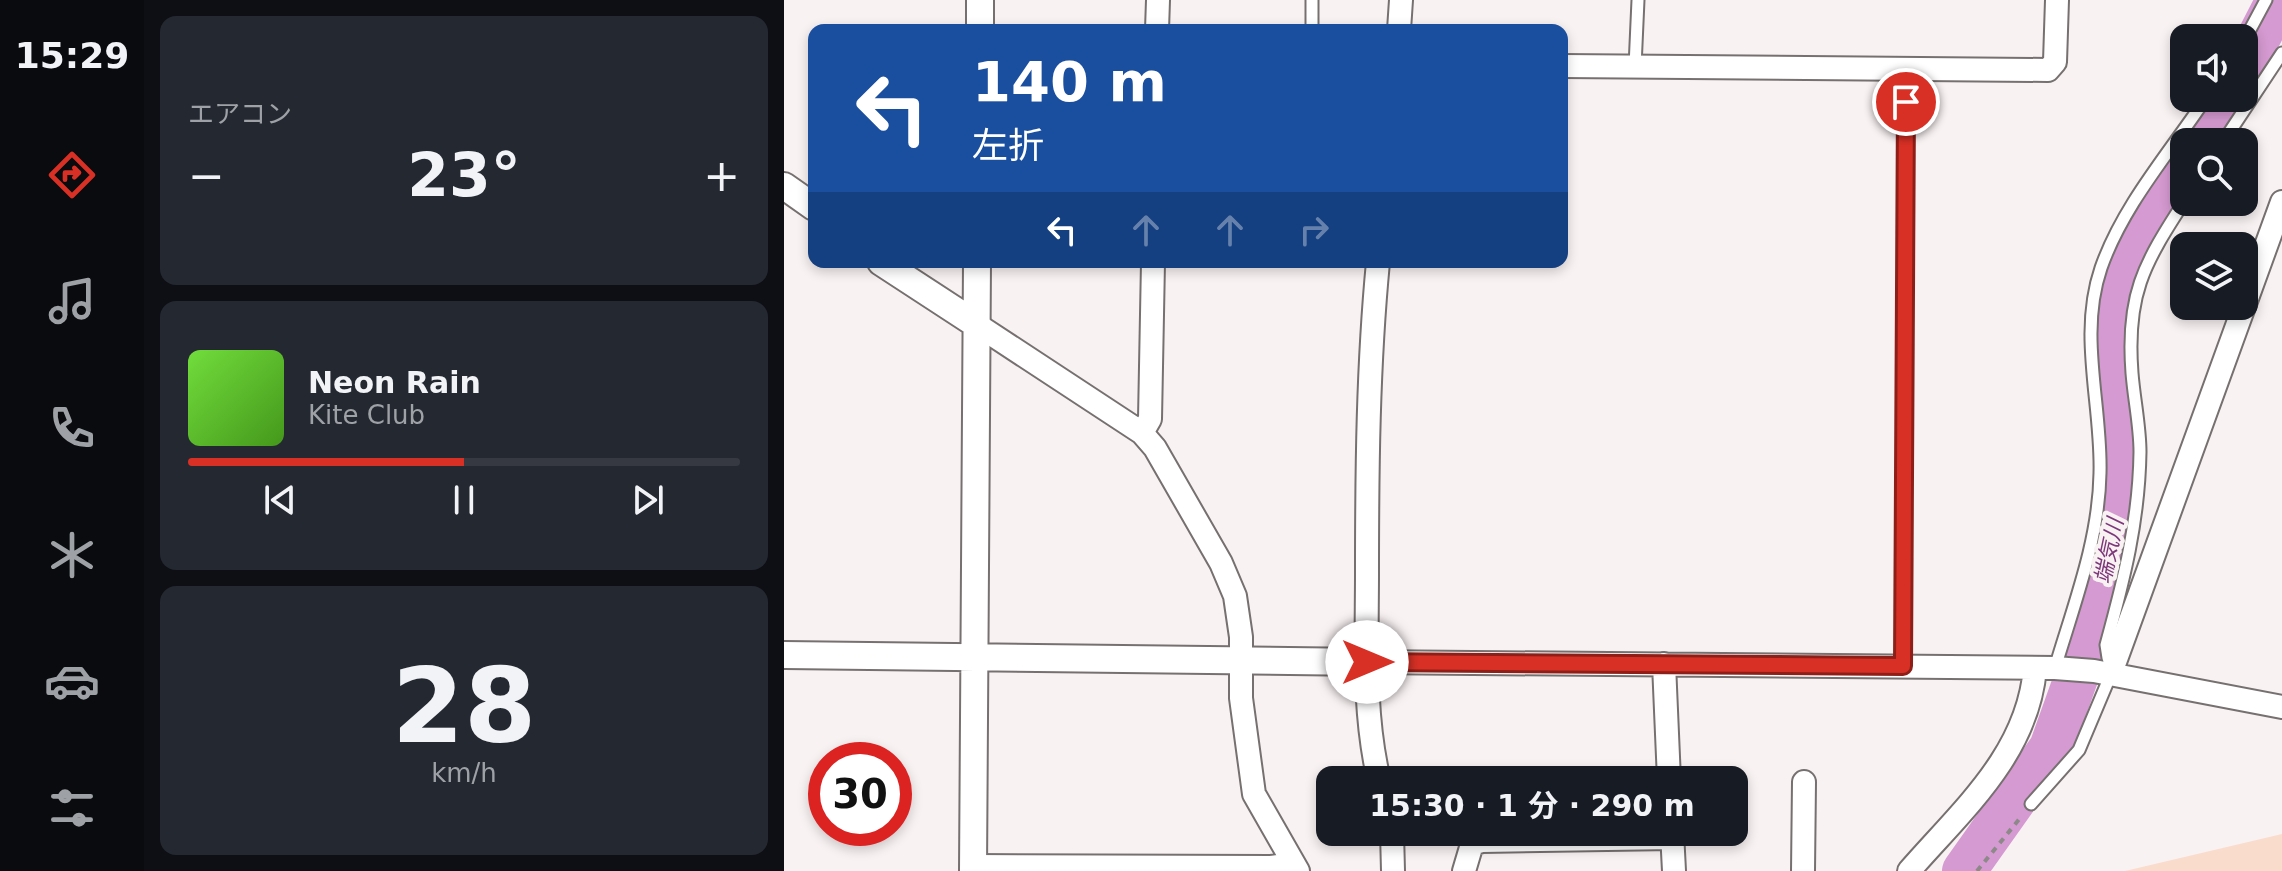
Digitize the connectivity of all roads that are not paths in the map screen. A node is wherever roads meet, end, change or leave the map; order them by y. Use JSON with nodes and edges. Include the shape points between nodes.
{"nodes":[{"id":1,"x":980,"y":0,"type":"edge"},
{"id":2,"x":1158,"y":0,"type":"edge"},
{"id":3,"x":1312,"y":0,"type":"edge"},
{"id":4,"x":1401,"y":0,"type":"edge"},
{"id":5,"x":1638,"y":0,"type":"edge"},
{"id":6,"x":2057,"y":0,"type":"edge"},
{"id":7,"x":2266,"y":0,"type":"edge"},
{"id":8,"x":980,"y":24,"type":"edge"},
{"id":9,"x":1157,"y":24,"type":"edge"},
{"id":10,"x":1312,"y":24,"type":"edge"},
{"id":11,"x":1399,"y":24,"type":"edge"},
{"id":12,"x":2253,"y":24,"type":"edge"},
{"id":13,"x":2282,"y":53,"type":"edge"},
{"id":14,"x":1568,"y":66,"type":"edge"},
{"id":15,"x":1635,"y":67,"type":"junction"},
{"id":16,"x":1907,"y":71,"type":"junction"},
{"id":17,"x":2196,"y":112,"type":"edge"},
{"id":18,"x":2232,"y":128,"type":"edge"},
{"id":19,"x":784,"y":186,"type":"edge"},
{"id":20,"x":2282,"y":202,"type":"edge"},
{"id":21,"x":808,"y":203,"type":"edge"},
{"id":22,"x":2176,"y":216,"type":"edge"},
{"id":23,"x":890,"y":268,"type":"edge"},
{"id":24,"x":977,"y":268,"type":"edge"},
{"id":25,"x":1153,"y":268,"type":"edge"},
{"id":26,"x":1377,"y":268,"type":"edge"},
{"id":27,"x":976,"y":324,"type":"junction"},
{"id":28,"x":1142,"y":433,"type":"junction"},
{"id":29,"x":784,"y":655,"type":"edge"},
{"id":30,"x":975,"y":656,"type":"junction"},
{"id":31,"x":1239,"y":661,"type":"junction"},
{"id":32,"x":1367,"y":662,"type":"junction"},
{"id":33,"x":1664,"y":664,"type":"junction"},
{"id":34,"x":1903,"y":666,"type":"junction"},
{"id":35,"x":2051,"y":668,"type":"junction"},
{"id":36,"x":2107,"y":668,"type":"junction"},
{"id":37,"x":2282,"y":707,"type":"edge"},
{"id":38,"x":1376,"y":766,"type":"edge"},
{"id":39,"x":1668,"y":766,"type":"edge"},
{"id":40,"x":1804,"y":782,"type":"dead end"},
{"id":41,"x":2031,"y":804,"type":"road end"},
{"id":42,"x":1392,"y":846,"type":"edge"},
{"id":43,"x":1471,"y":846,"type":"edge"},
{"id":44,"x":1673,"y":846,"type":"edge"},
{"id":45,"x":1296,"y":867,"type":"edge"},
{"id":46,"x":973,"y":868,"type":"edge"},
{"id":47,"x":1393,"y":871,"type":"edge"},
{"id":48,"x":1464,"y":871,"type":"edge"},
{"id":49,"x":1674,"y":871,"type":"edge"},
{"id":50,"x":1803,"y":871,"type":"edge"},
{"id":51,"x":1909,"y":871,"type":"edge"}],
"edges":[{"from":1,"to":8,"type":"street"},
{"from":2,"to":9,"type":"street"},
{"from":3,"to":10,"type":"lane"},
{"from":4,"to":11,"type":"street"},
{"from":5,"to":15,"type":"lane"},
{"from":6,"to":16,"type":"street","via":[[2055,62],[2048,70]]},
{"from":7,"to":12,"type":"lane"},
{"from":13,"to":18,"type":"lane"},
{"from":14,"to":15,"type":"street"},
{"from":15,"to":16,"type":"street"},
{"from":16,"to":34,"type":"lane"},
{"from":17,"to":35,"type":"lane","via":[[2137,198],[2098,278],[2091,347],[2101,470],[2098,514]]},
{"from":19,"to":21,"type":"street"},
{"from":20,"to":36,"type":"street"},
{"from":22,"to":36,"type":"lane","via":[[2143,272],[2131,312],[2140,450],[2137,505],[2106,645]]},
{"from":23,"to":27,"type":"street"},
{"from":24,"to":27,"type":"street"},
{"from":25,"to":28,"type":"street","via":[[1150,419]]},
{"from":26,"to":32,"type":"street","via":[[1367,386]]},
{"from":27,"to":28,"type":"street"},
{"from":27,"to":30,"type":"street"},
{"from":28,"to":31,"type":"street","via":[[1221,563],[1235,596]]},
{"from":29,"to":30,"type":"street"},
{"from":30,"to":31,"type":"street"},
{"from":30,"to":46,"type":"street"},
{"from":31,"to":32,"type":"street"},
{"from":31,"to":45,"type":"street","via":[[1254,794]]},
{"from":32,"to":33,"type":"street"},
{"from":32,"to":38,"type":"street"},
{"from":33,"to":34,"type":"street"},
{"from":33,"to":39,"type":"street"},
{"from":34,"to":35,"type":"street"},
{"from":35,"to":36,"type":"street"},
{"from":35,"to":51,"type":"street","via":[[2029,703],[2005,761]]},
{"from":36,"to":37,"type":"street"},
{"from":36,"to":41,"type":"lane","via":[[2079,750]]},
{"from":40,"to":50,"type":"street"},
{"from":42,"to":47,"type":"street"},
{"from":43,"to":48,"type":"street"},
{"from":44,"to":49,"type":"street"},
{"from":45,"to":46,"type":"street"}]}
